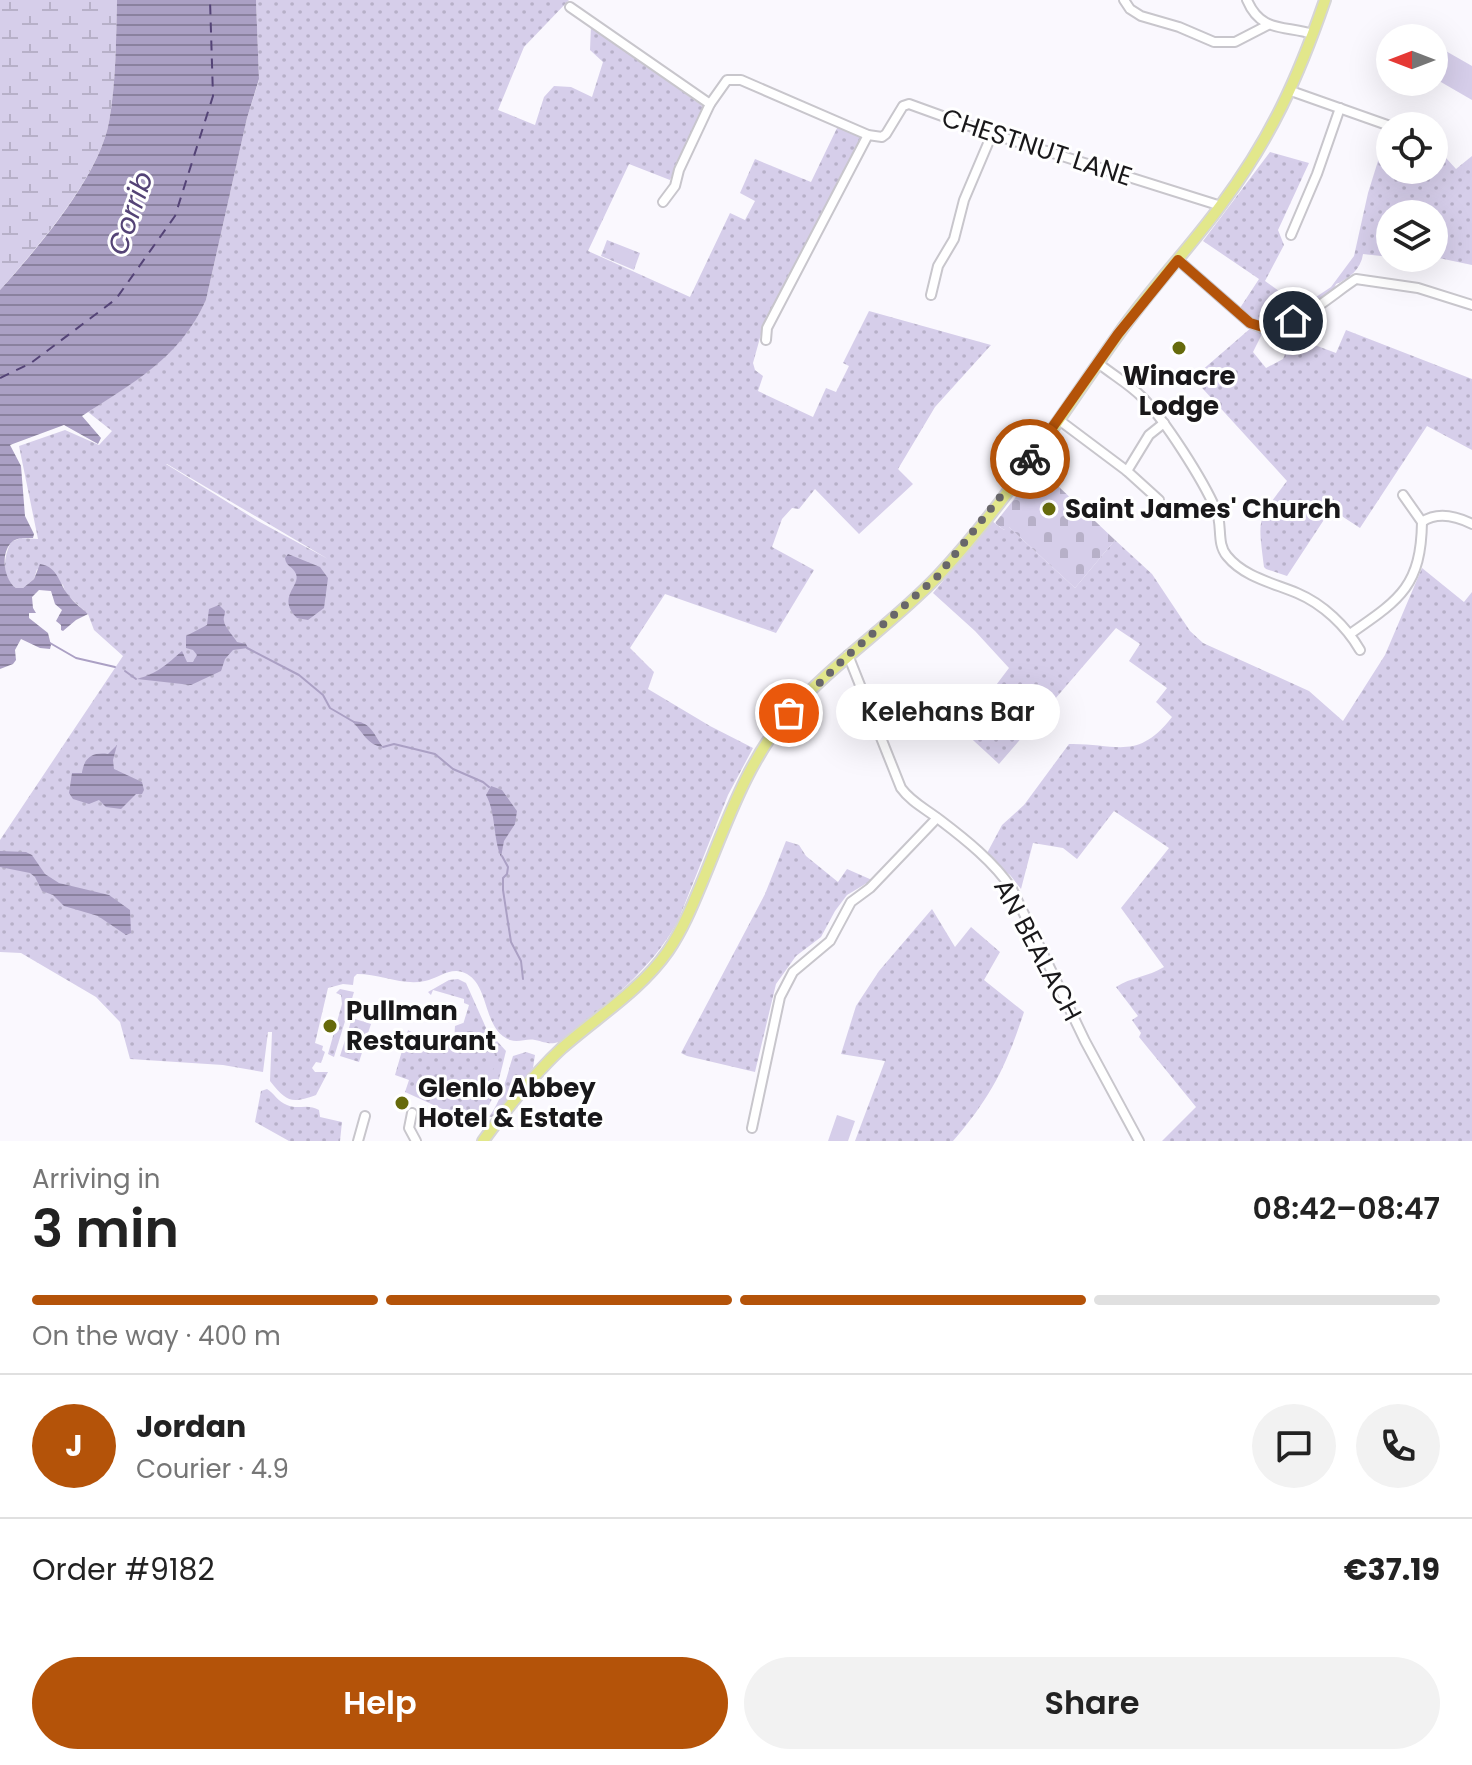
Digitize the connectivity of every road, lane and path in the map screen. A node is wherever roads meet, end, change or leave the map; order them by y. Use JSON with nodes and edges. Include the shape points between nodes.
{"nodes":[{"id":1,"x":1124,"y":0,"type":"edge"},
{"id":2,"x":1247,"y":0,"type":"edge"},
{"id":3,"x":1325,"y":0,"type":"edge"},
{"id":4,"x":570,"y":7,"type":"dead end"},
{"id":5,"x":1268,"y":25,"type":"junction"},
{"id":6,"x":1313,"y":34,"type":"junction"},
{"id":7,"x":1291,"y":91,"type":"junction"},
{"id":8,"x":710,"y":104,"type":"junction"},
{"id":9,"x":1340,"y":108,"type":"junction"},
{"id":10,"x":1376,"y":121,"type":"edge"},
{"id":11,"x":992,"y":134,"type":"junction"},
{"id":12,"x":868,"y":135,"type":"junction"},
{"id":13,"x":663,"y":202,"type":"dead end"},
{"id":14,"x":1221,"y":206,"type":"junction"},
{"id":15,"x":1291,"y":235,"type":"dead end"},
{"id":16,"x":1178,"y":260,"type":"junction"},
{"id":17,"x":931,"y":295,"type":"dead end"},
{"id":18,"x":1472,"y":305,"type":"edge"},
{"id":19,"x":766,"y":340,"type":"dead end"},
{"id":20,"x":1098,"y":363,"type":"junction"},
{"id":21,"x":1059,"y":420,"type":"junction"},
{"id":22,"x":1164,"y":423,"type":"junction"},
{"id":23,"x":1127,"y":471,"type":"junction"},
{"id":24,"x":1403,"y":495,"type":"dead end"},
{"id":25,"x":1159,"y":500,"type":"dead end"},
{"id":26,"x":1422,"y":522,"type":"junction"},
{"id":27,"x":1472,"y":524,"type":"edge"},
{"id":28,"x":1350,"y":634,"type":"junction"},
{"id":29,"x":1360,"y":650,"type":"dead end"},
{"id":30,"x":848,"y":655,"type":"junction"},
{"id":31,"x":937,"y":818,"type":"junction"},
{"id":32,"x":412,"y":1113,"type":"dead end"},
{"id":33,"x":365,"y":1116,"type":"dead end"},
{"id":34,"x":752,"y":1128,"type":"dead end"},
{"id":35,"x":358,"y":1141,"type":"edge"},
{"id":36,"x":416,"y":1141,"type":"edge"},
{"id":37,"x":483,"y":1141,"type":"edge"},
{"id":38,"x":1139,"y":1141,"type":"edge"}],
"edges":[{"from":1,"to":5,"type":"street","via":[[1141,16],[1214,42],[1235,42]]},
{"from":2,"to":5,"type":"street","via":[[1251,11]]},
{"from":3,"to":6,"type":"main road"},
{"from":4,"to":8,"type":"street"},
{"from":5,"to":6,"type":"street"},
{"from":6,"to":7,"type":"main road"},
{"from":7,"to":9,"type":"street"},
{"from":7,"to":14,"type":"main road"},
{"from":8,"to":12,"type":"street","via":[[727,80],[741,80]]},
{"from":8,"to":13,"type":"street"},
{"from":9,"to":10,"type":"street"},
{"from":9,"to":15,"type":"street"},
{"from":11,"to":12,"type":"street","name":"CHESTNUT LANE","via":[[909,104],[886,134]]},
{"from":11,"to":14,"type":"street","name":"CHESTNUT LANE"},
{"from":11,"to":17,"type":"street"},
{"from":12,"to":19,"type":"street","name":"CHESTNUT LANE","via":[[767,328]]},
{"from":14,"to":16,"type":"main road"},
{"from":16,"to":18,"type":"street","via":[[1250,323],[1263,328],[1293,321],[1356,279],[1418,288]]},
{"from":16,"to":20,"type":"main road"},
{"from":20,"to":21,"type":"main road"},
{"from":20,"to":22,"type":"street","via":[[1141,396]]},
{"from":21,"to":23,"type":"street"},
{"from":21,"to":30,"type":"main road","via":[[938,576]]},
{"from":22,"to":23,"type":"street","via":[[1149,435]]},
{"from":22,"to":28,"type":"street","via":[[1218,512],[1225,555],[1249,573],[1307,598]]},
{"from":23,"to":25,"type":"street"},
{"from":24,"to":26,"type":"street"},
{"from":26,"to":27,"type":"street","via":[[1443,516]]},
{"from":26,"to":28,"type":"street","via":[[1418,556],[1405,591]]},
{"from":28,"to":29,"type":"street"},
{"from":30,"to":31,"type":"street","name":"AN BEALACH","via":[[901,788]]},
{"from":30,"to":37,"type":"main road","via":[[776,730],[735,799],[690,912],[668,951],[638,985],[538,1072]]},
{"from":31,"to":34,"type":"street","via":[[851,902],[830,941],[788,979]]},
{"from":31,"to":38,"type":"street","name":"AN BEALACH","via":[[1012,889]]},
{"from":32,"to":36,"type":"street","via":[[409,1128]]},
{"from":33,"to":35,"type":"street"}]}
